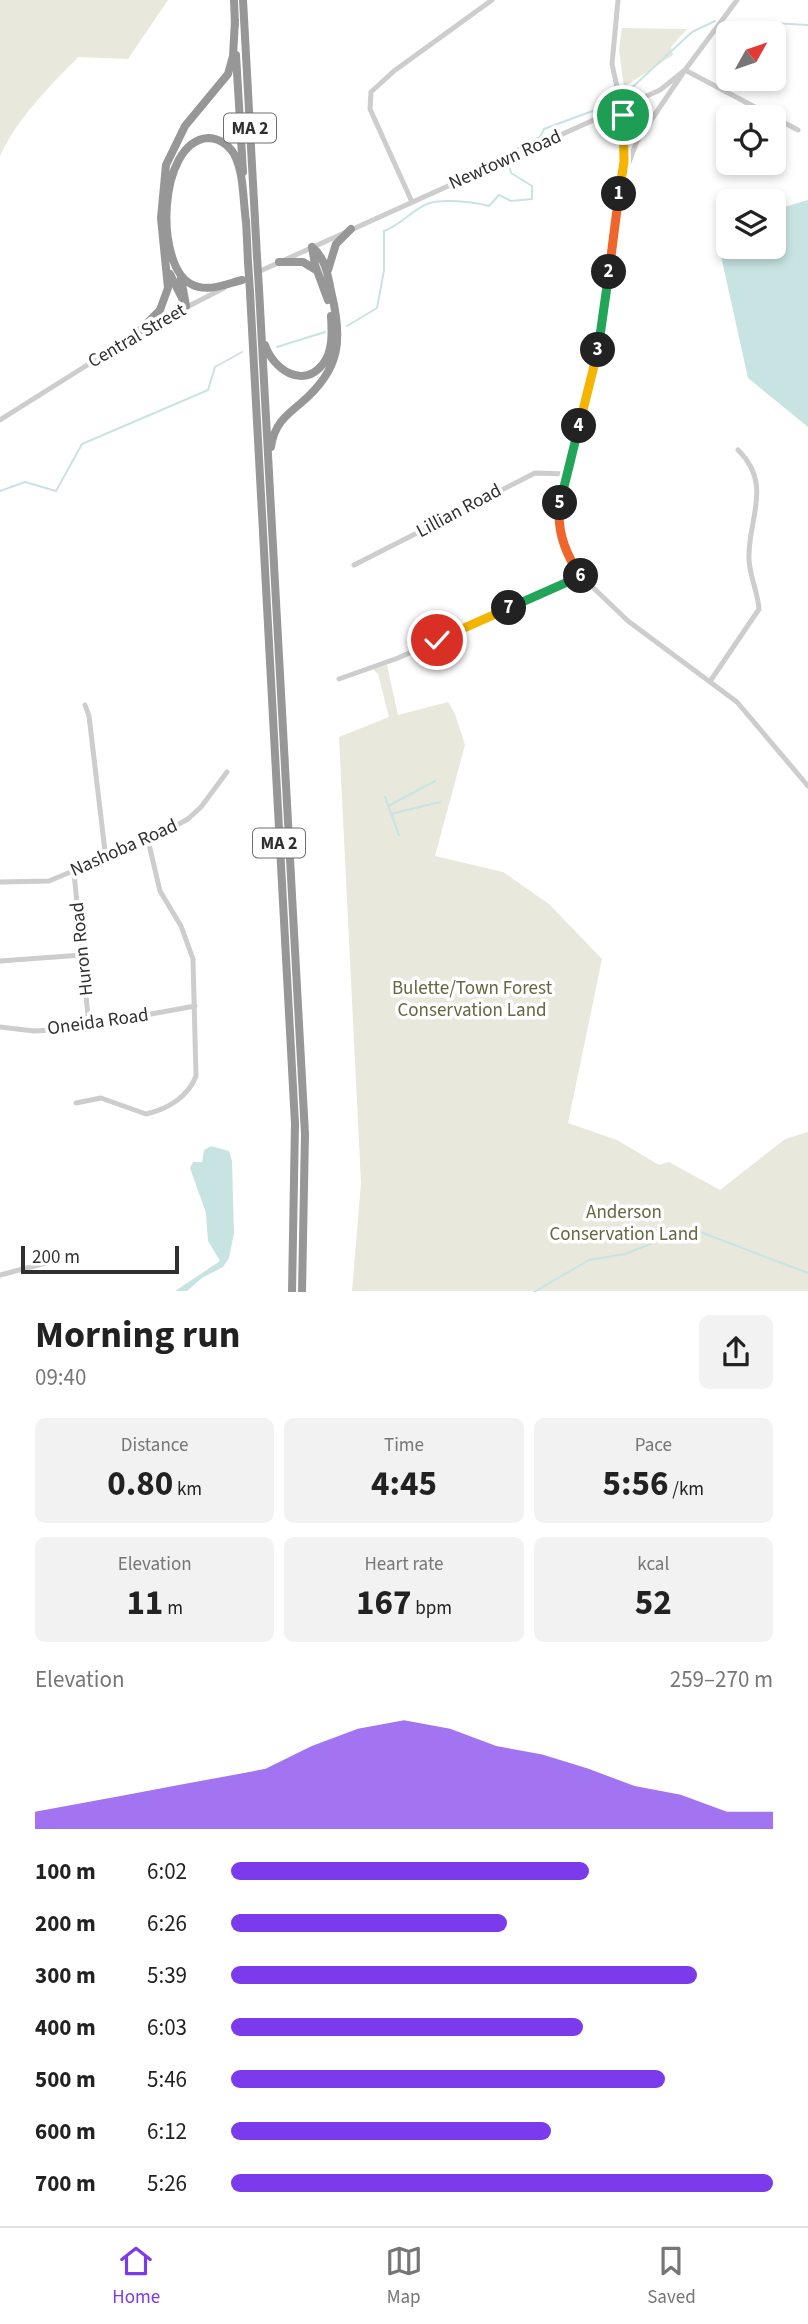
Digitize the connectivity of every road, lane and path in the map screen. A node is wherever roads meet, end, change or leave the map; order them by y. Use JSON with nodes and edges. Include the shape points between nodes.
{"nodes":[{"id":1,"x":234,"y":0,"type":"edge"},
{"id":2,"x":243,"y":0,"type":"edge"},
{"id":3,"x":492,"y":0,"type":"edge"},
{"id":4,"x":618,"y":0,"type":"edge"},
{"id":5,"x":737,"y":0,"type":"edge"},
{"id":6,"x":235,"y":20,"type":"junction"},
{"id":7,"x":685,"y":70,"type":"junction"},
{"id":8,"x":622,"y":108,"type":"junction"},
{"id":9,"x":798,"y":130,"type":"dead end"},
{"id":10,"x":622,"y":181,"type":"junction"},
{"id":11,"x":412,"y":202,"type":"junction"},
{"id":12,"x":246,"y":222,"type":"junction"},
{"id":13,"x":351,"y":229,"type":"junction"},
{"id":14,"x":312,"y":247,"type":"junction"},
{"id":15,"x":279,"y":262,"type":"junction"},
{"id":16,"x":166,"y":264,"type":"junction"},
{"id":17,"x":318,"y":272,"type":"junction"},
{"id":18,"x":180,"y":273,"type":"junction"},
{"id":19,"x":242,"y":280,"type":"junction"},
{"id":20,"x":329,"y":280,"type":"junction"},
{"id":21,"x":186,"y":306,"type":"junction"},
{"id":22,"x":135,"y":335,"type":"junction"},
{"id":23,"x":262,"y":335,"type":"junction"},
{"id":24,"x":0,"y":420,"type":"edge"},
{"id":25,"x":738,"y":450,"type":"dead end"},
{"id":26,"x":268,"y":463,"type":"junction"},
{"id":27,"x":568,"y":474,"type":"junction"},
{"id":28,"x":354,"y":565,"type":"dead end"},
{"id":29,"x":581,"y":576,"type":"junction"},
{"id":30,"x":339,"y":678,"type":"dead end"},
{"id":31,"x":711,"y":680,"type":"junction"},
{"id":32,"x":85,"y":705,"type":"dead end"},
{"id":33,"x":227,"y":772,"type":"dead end"},
{"id":34,"x":808,"y":786,"type":"edge"},
{"id":35,"x":148,"y":841,"type":"junction"},
{"id":36,"x":106,"y":860,"type":"junction"},
{"id":37,"x":74,"y":873,"type":"junction"},
{"id":38,"x":0,"y":882,"type":"edge"},
{"id":39,"x":82,"y":955,"type":"junction"},
{"id":40,"x":0,"y":961,"type":"edge"},
{"id":41,"x":195,"y":1006,"type":"junction"},
{"id":42,"x":89,"y":1026,"type":"junction"},
{"id":43,"x":0,"y":1027,"type":"edge"},
{"id":44,"x":76,"y":1103,"type":"dead end"},
{"id":45,"x":46,"y":1263,"type":"dead end"},
{"id":46,"x":0,"y":1275,"type":"edge"},
{"id":47,"x":292,"y":1292,"type":"edge"},
{"id":48,"x":302,"y":1292,"type":"edge"}],
"edges":[{"from":1,"to":6,"type":"highway","number":"MA 2"},
{"from":2,"to":23,"type":"highway","number":"MA 2","bridge":true},
{"from":3,"to":11,"type":"street","via":[[371,92],[370,108]]},
{"from":4,"to":8,"type":"street","via":[[612,64]]},
{"from":5,"to":7,"type":"street","name":"Newtown Road"},
{"from":6,"to":12,"type":"highway","number":"MA 2"},
{"from":6,"to":16,"type":"highway","via":[[228,74],[185,126],[166,165],[161,205]]},
{"from":7,"to":8,"type":"street","name":"Newtown Road","via":[[660,90]]},
{"from":7,"to":9,"type":"street"},
{"from":7,"to":10,"type":"street","via":[[637,141]]},
{"from":8,"to":10,"type":"street"},
{"from":8,"to":11,"type":"street","name":"Newtown Road"},
{"from":10,"to":27,"type":"street","via":[[600,339]]},
{"from":11,"to":13,"type":"street","name":"Newtown Road"},
{"from":12,"to":18,"type":"highway","via":[[238,164],[231,150],[210,138],[189,145],[173,172],[167,197],[170,241]]},
{"from":12,"to":47,"type":"highway","number":"MA 2","bridge":true,"via":[[295,1124]]},
{"from":13,"to":14,"type":"street","name":"Newtown Road"},
{"from":13,"to":20,"type":"highway","via":[[332,251]]},
{"from":14,"to":15,"type":"street","name":"Newtown Road"},
{"from":14,"to":17,"type":"highway"},
{"from":14,"to":20,"type":"highway"},
{"from":15,"to":17,"type":"highway","via":[[303,262]]},
{"from":15,"to":19,"type":"street","name":"Central Street"},
{"from":16,"to":21,"type":"highway"},
{"from":16,"to":22,"type":"highway","via":[[164,302]]},
{"from":17,"to":23,"type":"highway","via":[[331,321],[330,349],[323,365],[307,375],[285,372],[274,363]]},
{"from":18,"to":19,"type":"highway","via":[[188,284],[203,288]]},
{"from":18,"to":21,"type":"highway"},
{"from":19,"to":21,"type":"street","name":"Central Street"},
{"from":20,"to":26,"type":"highway","via":[[338,333],[335,358],[319,387],[279,423]]},
{"from":21,"to":22,"type":"street","name":"Central Street"},
{"from":22,"to":24,"type":"street","name":"Central Street"},
{"from":23,"to":26,"type":"highway","number":"MA 2"},
{"from":25,"to":31,"type":"street","via":[[751,465],[757,489],[749,552],[758,609]]},
{"from":26,"to":48,"type":"highway","number":"MA 2","via":[[305,1133]]},
{"from":27,"to":28,"type":"street","name":"Lillian Road","via":[[535,473]]},
{"from":27,"to":29,"type":"street","via":[[559,518],[565,552]]},
{"from":29,"to":30,"type":"street","via":[[398,658]]},
{"from":29,"to":31,"type":"street","via":[[628,621]]},
{"from":31,"to":34,"type":"street","via":[[755,720]]},
{"from":32,"to":36,"type":"street"},
{"from":33,"to":35,"type":"street","name":"Nashoba Road","via":[[188,819]]},
{"from":35,"to":36,"type":"street","name":"Nashoba Road"},
{"from":35,"to":41,"type":"street","via":[[160,891],[194,959]]},
{"from":36,"to":37,"type":"street","name":"Nashoba Road"},
{"from":37,"to":38,"type":"street","name":"Nashoba Road","via":[[49,881]]},
{"from":37,"to":39,"type":"street","name":"Huron Road"},
{"from":39,"to":40,"type":"street"},
{"from":39,"to":42,"type":"street","name":"Huron Road"},
{"from":41,"to":42,"type":"street","name":"Oneida Road"},
{"from":41,"to":44,"type":"street","via":[[196,1076],[176,1102],[146,1114],[101,1098]]},
{"from":42,"to":43,"type":"street","name":"Oneida Road","via":[[34,1031]]},
{"from":45,"to":46,"type":"street"}]}
